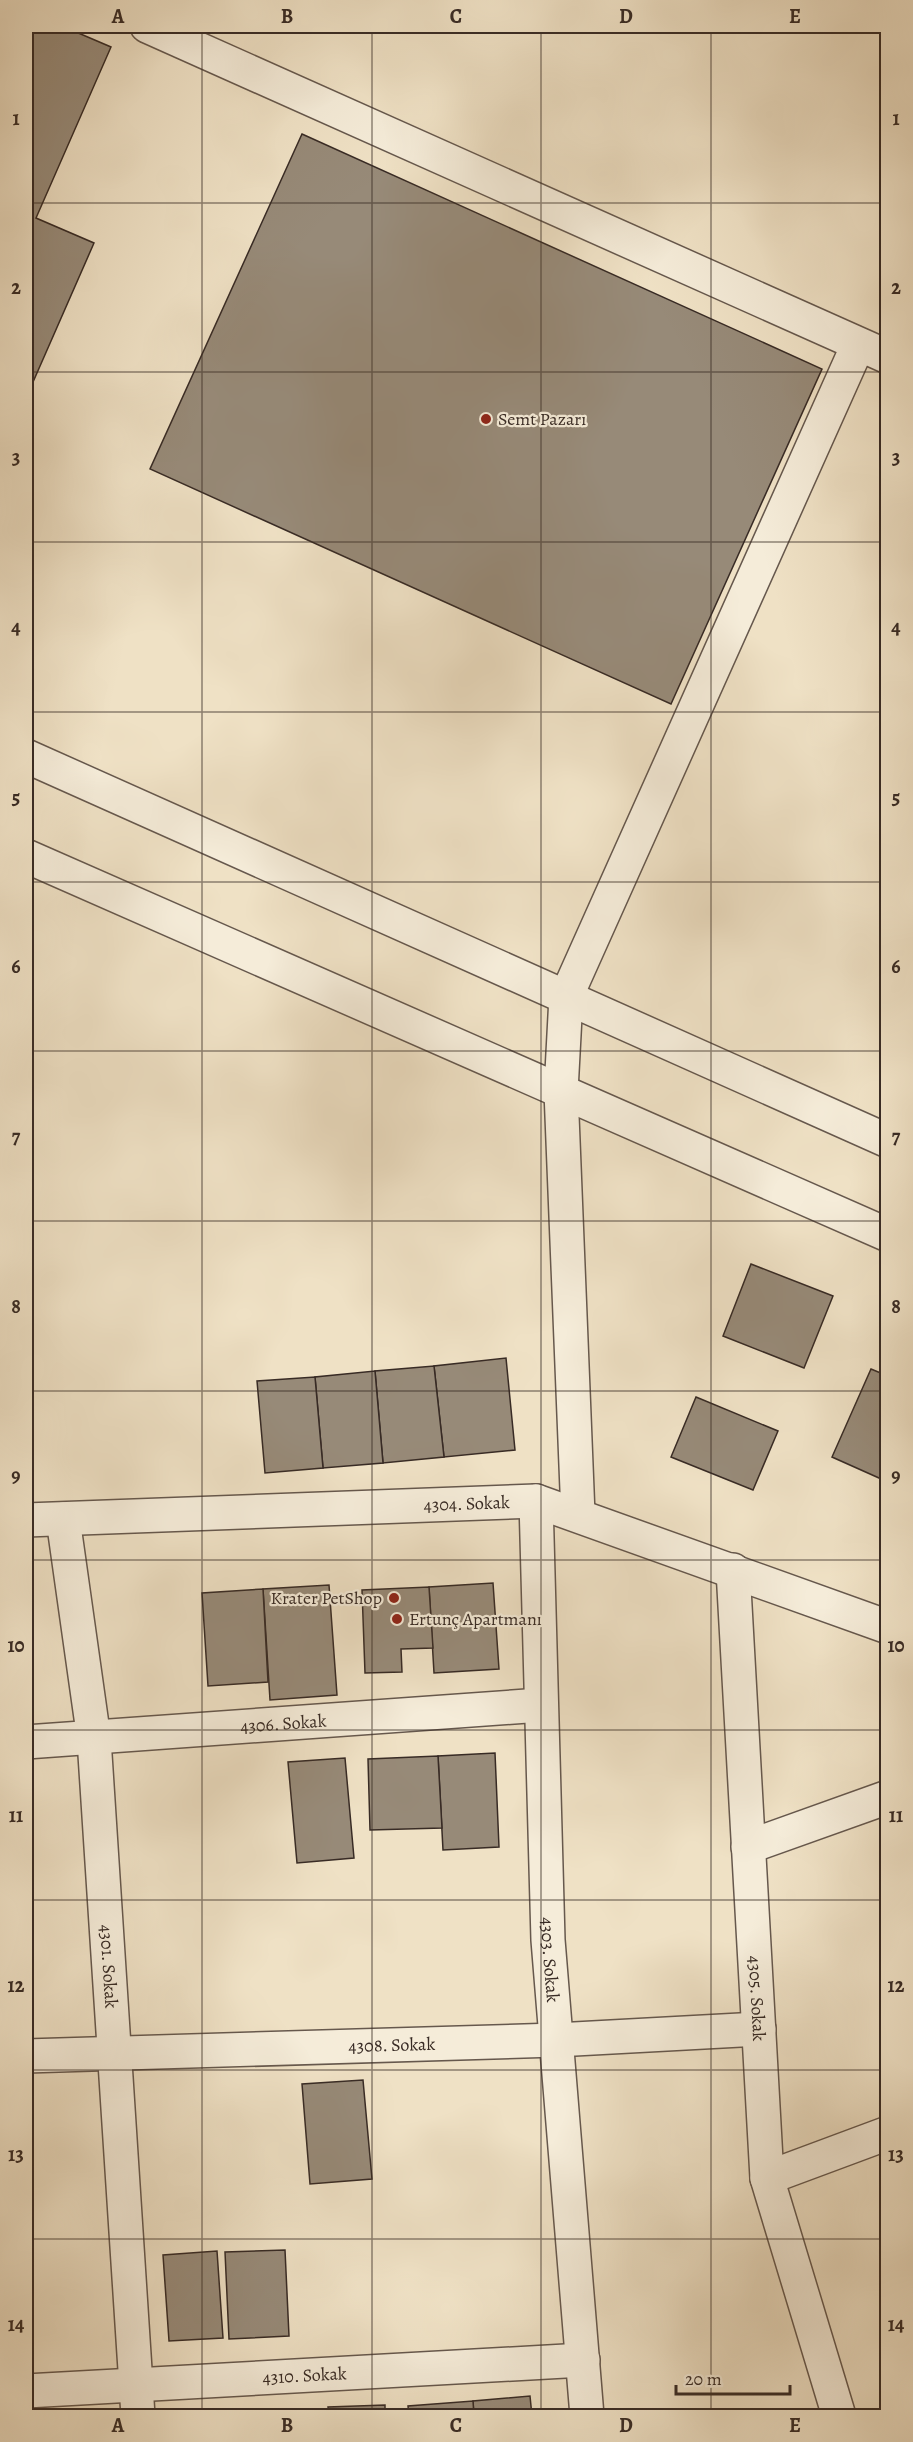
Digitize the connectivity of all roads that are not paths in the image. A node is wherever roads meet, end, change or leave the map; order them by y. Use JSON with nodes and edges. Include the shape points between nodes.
{"nodes":[{"id":1,"x":147,"y":26,"type":"edge"},
{"id":2,"x":873,"y":351,"type":"edge"},
{"id":3,"x":26,"y":756,"type":"edge"},
{"id":4,"x":26,"y":856,"type":"edge"},
{"id":5,"x":566,"y":997,"type":"junction"},
{"id":6,"x":561,"y":1091,"type":"junction"},
{"id":7,"x":888,"y":1141,"type":"edge"},
{"id":8,"x":888,"y":1235,"type":"edge"},
{"id":9,"x":536,"y":1500,"type":"junction"},
{"id":10,"x":578,"y":1515,"type":"junction"},
{"id":11,"x":63,"y":1519,"type":"junction"},
{"id":12,"x":26,"y":1520,"type":"edge"},
{"id":13,"x":733,"y":1570,"type":"junction"},
{"id":14,"x":888,"y":1627,"type":"edge"},
{"id":15,"x":541,"y":1705,"type":"junction"},
{"id":16,"x":94,"y":1739,"type":"junction"},
{"id":17,"x":26,"y":1742,"type":"edge"},
{"id":18,"x":888,"y":1797,"type":"edge"},
{"id":19,"x":748,"y":1847,"type":"junction"},
{"id":20,"x":759,"y":2029,"type":"junction"},
{"id":21,"x":556,"y":2040,"type":"junction"},
{"id":22,"x":115,"y":2053,"type":"junction"},
{"id":23,"x":26,"y":2056,"type":"edge"},
{"id":24,"x":888,"y":2133,"type":"edge"},
{"id":25,"x":767,"y":2178,"type":"junction"},
{"id":26,"x":583,"y":2360,"type":"junction"},
{"id":27,"x":26,"y":2391,"type":"edge"},
{"id":28,"x":137,"y":2402,"type":"edge"},
{"id":29,"x":587,"y":2416,"type":"edge"},
{"id":30,"x":839,"y":2416,"type":"edge"}],
"edges":[{"from":1,"to":2,"type":"street"},
{"from":2,"to":5,"type":"street"},
{"from":3,"to":5,"type":"street"},
{"from":4,"to":6,"type":"street"},
{"from":5,"to":6,"type":"street"},
{"from":5,"to":7,"type":"street"},
{"from":6,"to":8,"type":"street"},
{"from":6,"to":10,"type":"street"},
{"from":9,"to":10,"type":"street","name":"4304. Sokak"},
{"from":9,"to":11,"type":"street","name":"4304. Sokak"},
{"from":9,"to":15,"type":"street","name":"4303. Sokak"},
{"from":10,"to":13,"type":"street","name":"4304. Sokak"},
{"from":11,"to":12,"type":"street","name":"4304. Sokak"},
{"from":11,"to":16,"type":"street","name":"4301. Sokak"},
{"from":13,"to":14,"type":"street","name":"4304. Sokak"},
{"from":13,"to":19,"type":"street","name":"4305. Sokak"},
{"from":15,"to":16,"type":"street","name":"4306. Sokak"},
{"from":15,"to":21,"type":"street","name":"4303. Sokak","via":[[548,1940]]},
{"from":16,"to":17,"type":"street","name":"4306. Sokak"},
{"from":16,"to":22,"type":"street","name":"4301. Sokak"},
{"from":18,"to":19,"type":"street"},
{"from":19,"to":20,"type":"street","name":"4305. Sokak"},
{"from":20,"to":21,"type":"street","name":"4308. Sokak"},
{"from":20,"to":25,"type":"street","name":"4305. Sokak"},
{"from":21,"to":22,"type":"street","name":"4308. Sokak"},
{"from":21,"to":26,"type":"street","name":"4303. Sokak"},
{"from":22,"to":23,"type":"street","name":"4308. Sokak"},
{"from":22,"to":28,"type":"street","name":"4301. Sokak"},
{"from":24,"to":25,"type":"street"},
{"from":25,"to":30,"type":"street","name":"4305. Sokak"},
{"from":26,"to":28,"type":"street","name":"4310. Sokak"},
{"from":26,"to":29,"type":"street","name":"4303. Sokak"},
{"from":27,"to":28,"type":"street","name":"4310. Sokak"}]}
